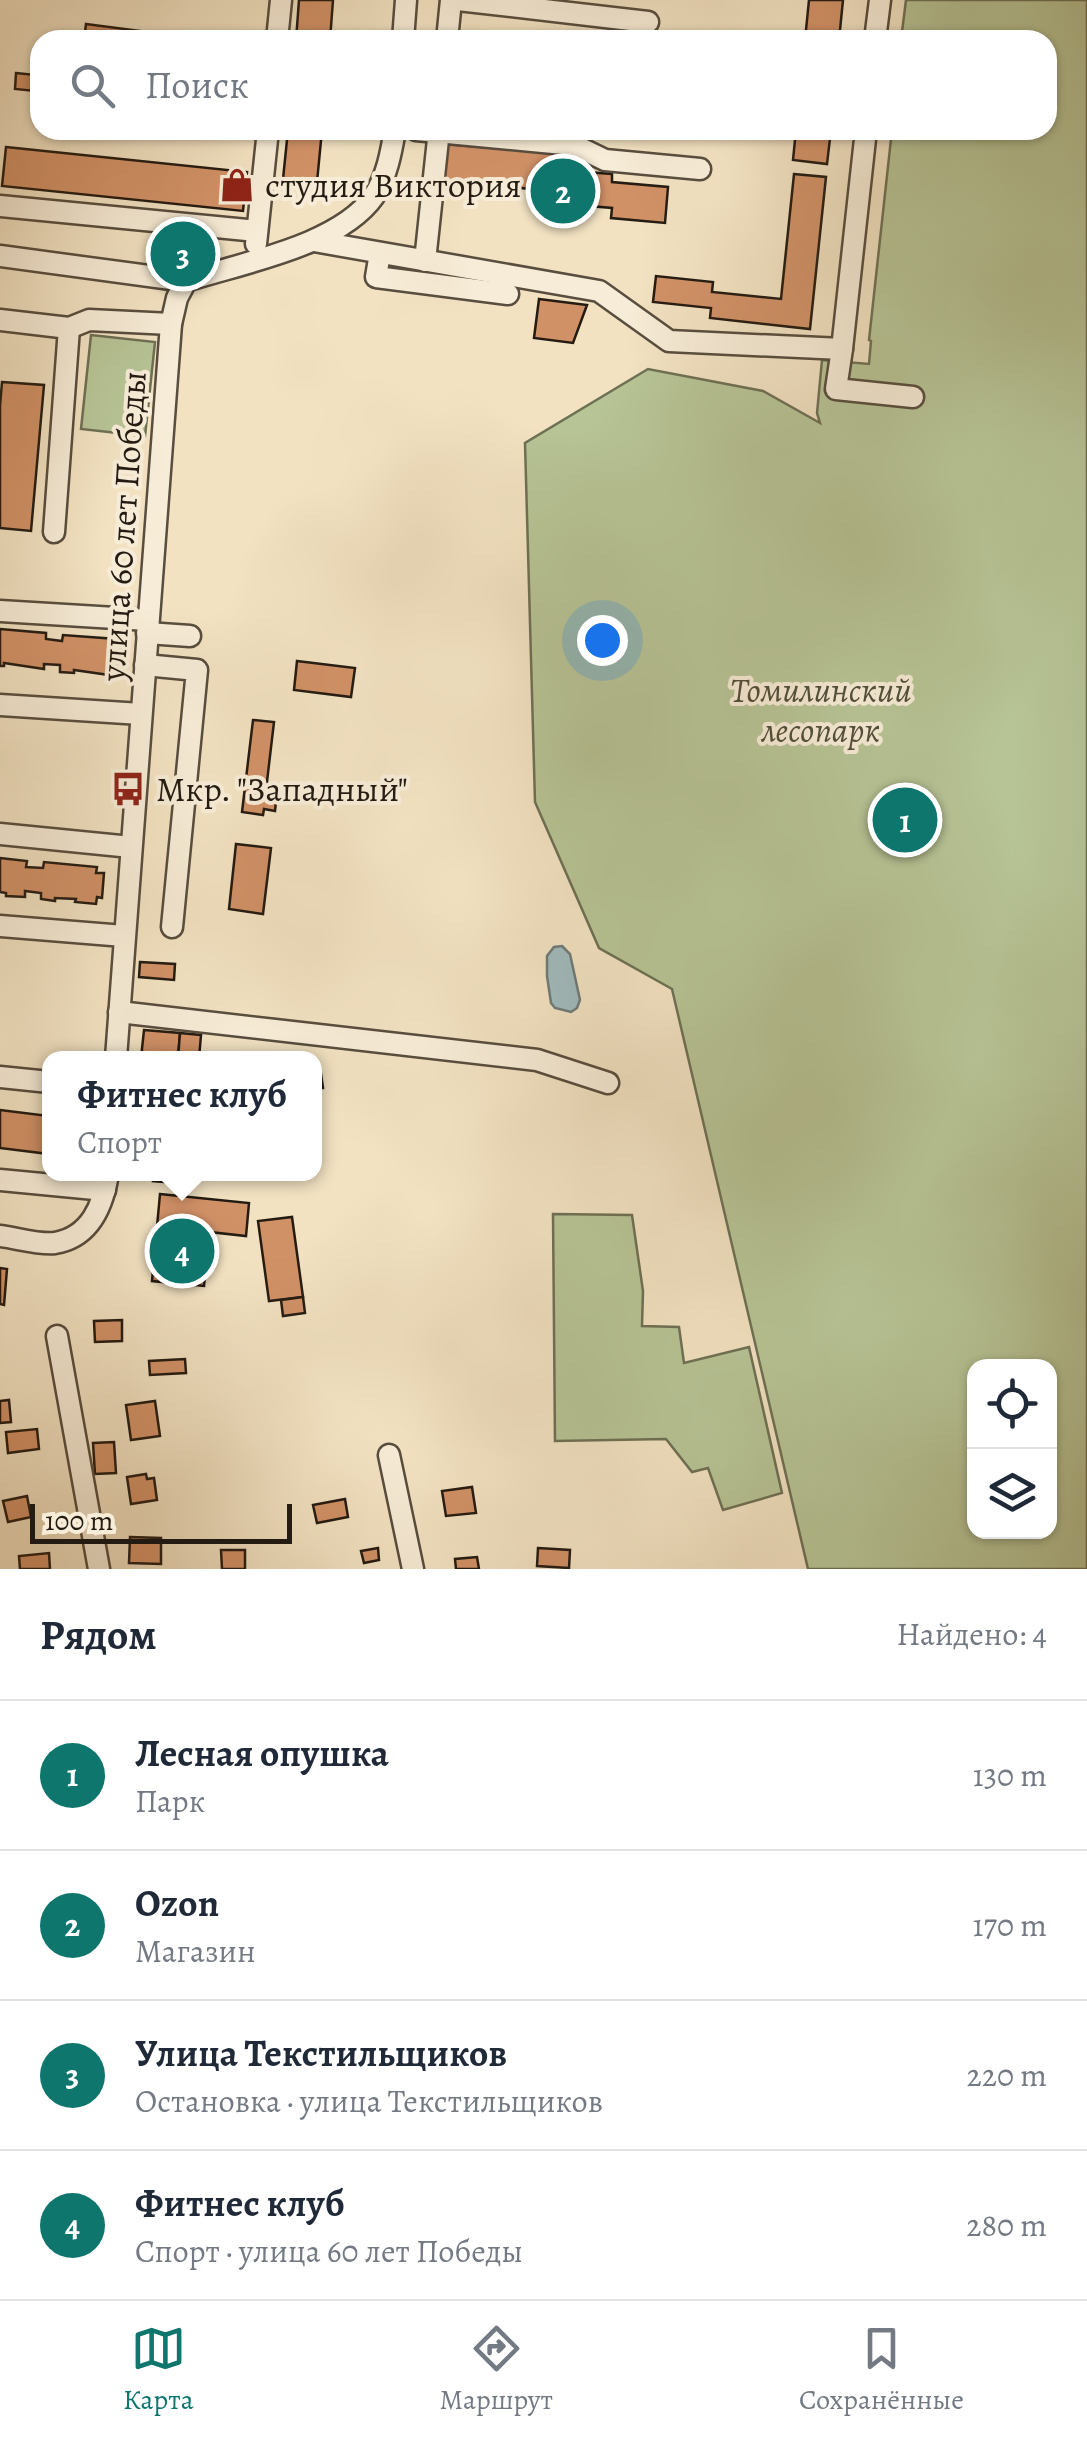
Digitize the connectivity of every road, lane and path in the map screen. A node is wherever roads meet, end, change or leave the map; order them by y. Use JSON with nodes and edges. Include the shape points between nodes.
{"nodes":[{"id":1,"x":281,"y":0,"type":"edge"},
{"id":2,"x":406,"y":0,"type":"edge"},
{"id":3,"x":454,"y":0,"type":"edge"},
{"id":4,"x":880,"y":0,"type":"edge"},
{"id":5,"x":648,"y":22,"type":"dead end"},
{"id":6,"x":278,"y":30,"type":"edge"},
{"id":7,"x":404,"y":30,"type":"edge"},
{"id":8,"x":449,"y":30,"type":"edge"},
{"id":9,"x":877,"y":30,"type":"edge"},
{"id":10,"x":267,"y":140,"type":"edge"},
{"id":11,"x":393,"y":140,"type":"edge"},
{"id":12,"x":437,"y":140,"type":"edge"},
{"id":13,"x":525,"y":140,"type":"edge"},
{"id":14,"x":865,"y":140,"type":"edge"},
{"id":15,"x":700,"y":169,"type":"dead end"},
{"id":16,"x":0,"y":206,"type":"edge"},
{"id":17,"x":257,"y":232,"type":"junction"},
{"id":18,"x":314,"y":241,"type":"junction"},
{"id":19,"x":380,"y":253,"type":"junction"},
{"id":20,"x":0,"y":256,"type":"edge"},
{"id":21,"x":254,"y":261,"type":"junction"},
{"id":22,"x":424,"y":261,"type":"junction"},
{"id":23,"x":186,"y":281,"type":"junction"},
{"id":24,"x":508,"y":294,"type":"dead end"},
{"id":25,"x":0,"y":320,"type":"edge"},
{"id":26,"x":172,"y":324,"type":"junction"},
{"id":27,"x":69,"y":328,"type":"junction"},
{"id":28,"x":842,"y":350,"type":"junction"},
{"id":29,"x":913,"y":397,"type":"dead end"},
{"id":30,"x":54,"y":532,"type":"dead end"},
{"id":31,"x":0,"y":611,"type":"edge"},
{"id":32,"x":148,"y":627,"type":"junction"},
{"id":33,"x":190,"y":636,"type":"dead end"},
{"id":34,"x":145,"y":666,"type":"junction"},
{"id":35,"x":0,"y":705,"type":"edge"},
{"id":36,"x":141,"y":714,"type":"junction"},
{"id":37,"x":0,"y":834,"type":"edge"},
{"id":38,"x":131,"y":847,"type":"junction"},
{"id":39,"x":0,"y":926,"type":"edge"},
{"id":40,"x":172,"y":926,"type":"dead end"},
{"id":41,"x":124,"y":936,"type":"junction"},
{"id":42,"x":119,"y":1012,"type":"junction"},
{"id":43,"x":116,"y":1051,"type":"edge"},
{"id":44,"x":0,"y":1077,"type":"edge"},
{"id":45,"x":42,"y":1081,"type":"edge"},
{"id":46,"x":608,"y":1083,"type":"dead end"},
{"id":47,"x":0,"y":1180,"type":"edge"},
{"id":48,"x":42,"y":1181,"type":"edge"},
{"id":49,"x":53,"y":1181,"type":"edge"},
{"id":50,"x":106,"y":1182,"type":"edge"},
{"id":51,"x":0,"y":1236,"type":"edge"},
{"id":52,"x":57,"y":1336,"type":"dead end"},
{"id":53,"x":389,"y":1455,"type":"dead end"},
{"id":54,"x":99,"y":1569,"type":"edge"},
{"id":55,"x":413,"y":1569,"type":"edge"}],
"edges":[{"from":1,"to":6,"type":"street"},
{"from":2,"to":7,"type":"street"},
{"from":3,"to":5,"type":"street"},
{"from":3,"to":8,"type":"street"},
{"from":4,"to":9,"type":"street"},
{"from":10,"to":17,"type":"street"},
{"from":11,"to":18,"type":"street","via":[[373,198]]},
{"from":12,"to":22,"type":"street"},
{"from":13,"to":15,"type":"street","via":[[574,145],[605,160]]},
{"from":14,"to":28,"type":"street"},
{"from":16,"to":17,"type":"street"},
{"from":17,"to":21,"type":"street"},
{"from":18,"to":19,"type":"street"},
{"from":18,"to":21,"type":"street"},
{"from":19,"to":22,"type":"street"},
{"from":19,"to":24,"type":"street","via":[[376,277]]},
{"from":20,"to":23,"type":"street"},
{"from":21,"to":23,"type":"street"},
{"from":22,"to":28,"type":"street","via":[[599,290],[669,341]]},
{"from":23,"to":26,"type":"street","name":"улица 60 лет Победы"},
{"from":25,"to":27,"type":"street"},
{"from":26,"to":27,"type":"street","via":[[88,320]]},
{"from":26,"to":32,"type":"street","name":"улица 60 лет Победы"},
{"from":27,"to":30,"type":"street"},
{"from":28,"to":29,"type":"street","via":[[836,389]]},
{"from":31,"to":32,"type":"street"},
{"from":32,"to":33,"type":"street"},
{"from":32,"to":34,"type":"street","name":"улица 60 лет Победы"},
{"from":34,"to":36,"type":"street","name":"улица 60 лет Победы"},
{"from":34,"to":40,"type":"street","via":[[198,670]]},
{"from":35,"to":36,"type":"street"},
{"from":36,"to":38,"type":"street","name":"улица 60 лет Победы"},
{"from":37,"to":38,"type":"street"},
{"from":38,"to":41,"type":"street","name":"улица 60 лет Победы"},
{"from":39,"to":41,"type":"street"},
{"from":41,"to":42,"type":"street","name":"улица 60 лет Победы"},
{"from":42,"to":43,"type":"street","name":"улица 60 лет Победы"},
{"from":42,"to":46,"type":"street","via":[[537,1060]]},
{"from":44,"to":45,"type":"street"},
{"from":47,"to":48,"type":"street"},
{"from":49,"to":50,"type":"street"},
{"from":50,"to":51,"type":"street","via":[[97,1214],[82,1232],[54,1243]]},
{"from":52,"to":54,"type":"street"},
{"from":53,"to":55,"type":"street"}]}
